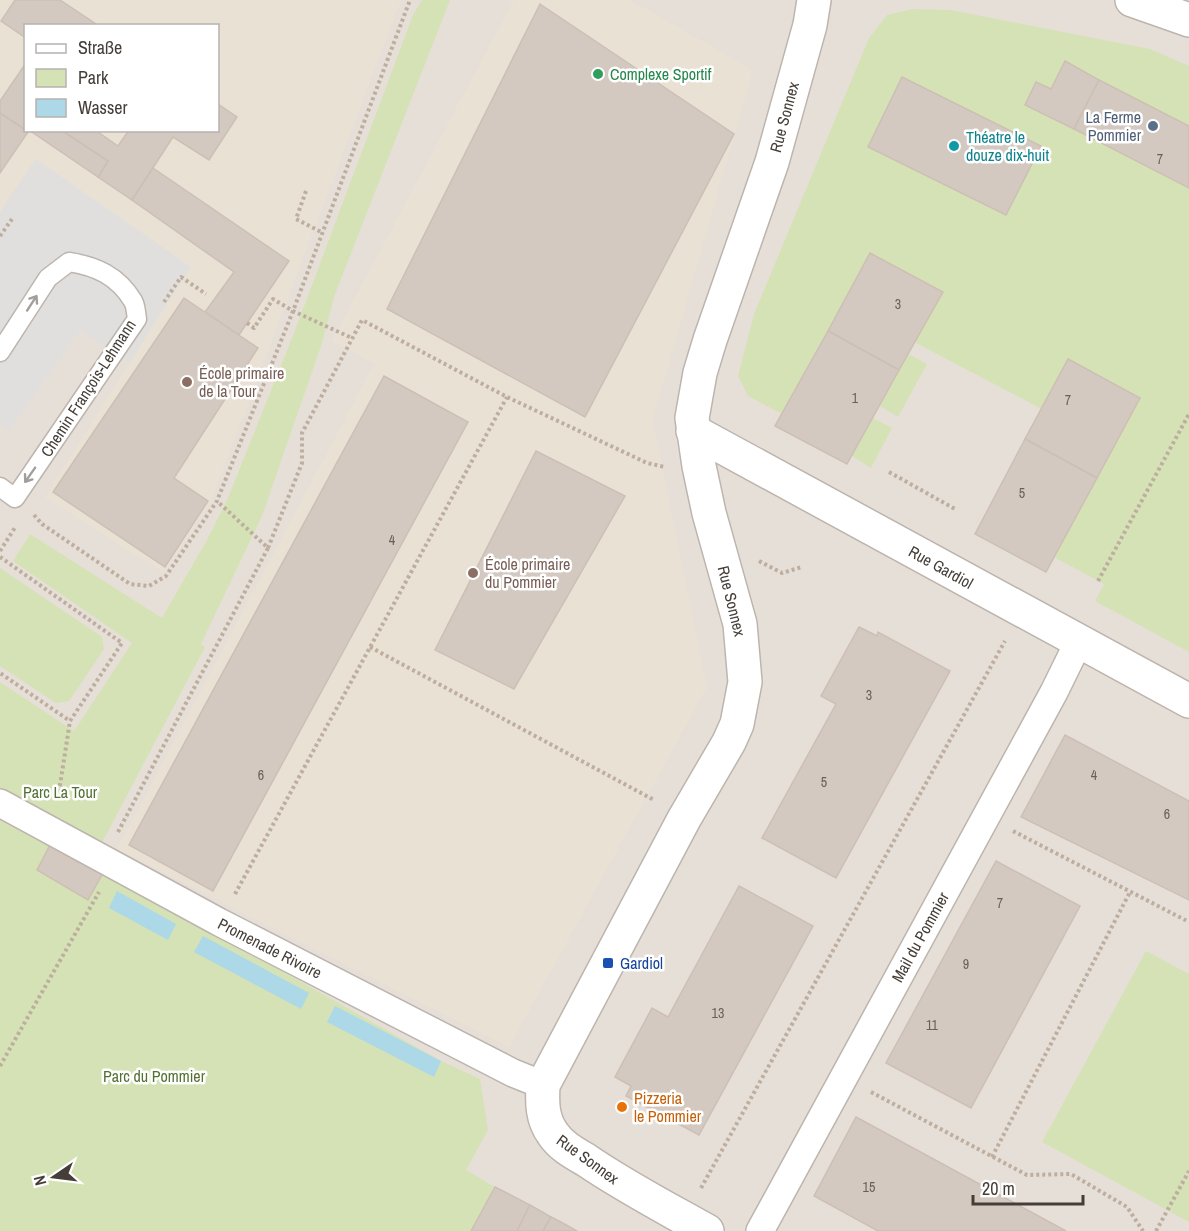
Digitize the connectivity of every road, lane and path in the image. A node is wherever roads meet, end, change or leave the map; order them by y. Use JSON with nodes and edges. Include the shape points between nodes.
{"nodes":[{"id":1,"x":410,"y":0,"type":"edge"},
{"id":2,"x":814,"y":0,"type":"edge"},
{"id":3,"x":1131,"y":0,"type":"edge"},
{"id":4,"x":1189,"y":20,"type":"edge"},
{"id":5,"x":306,"y":191,"type":"dead end"},
{"id":6,"x":12,"y":219,"type":"dead end"},
{"id":7,"x":323,"y":233,"type":"junction"},
{"id":8,"x":0,"y":236,"type":"edge"},
{"id":9,"x":189,"y":282,"type":"dead end"},
{"id":10,"x":206,"y":294,"type":"dead end"},
{"id":11,"x":293,"y":311,"type":"junction"},
{"id":12,"x":247,"y":323,"type":"dead end"},
{"id":13,"x":352,"y":338,"type":"junction"},
{"id":14,"x":0,"y":352,"type":"edge"},
{"id":15,"x":507,"y":397,"type":"junction"},
{"id":16,"x":1189,"y":414,"type":"edge"},
{"id":17,"x":693,"y":431,"type":"junction"},
{"id":18,"x":666,"y":467,"type":"dead end"},
{"id":19,"x":890,"y":472,"type":"dead end"},
{"id":20,"x":7,"y":492,"type":"edge"},
{"id":21,"x":218,"y":501,"type":"junction"},
{"id":22,"x":955,"y":509,"type":"dead end"},
{"id":23,"x":268,"y":548,"type":"junction"},
{"id":24,"x":0,"y":557,"type":"edge"},
{"id":25,"x":756,"y":560,"type":"dead end"},
{"id":26,"x":802,"y":567,"type":"dead end"},
{"id":27,"x":1098,"y":581,"type":"dead end"},
{"id":28,"x":1022,"y":612,"type":"junction"},
{"id":29,"x":1079,"y":641,"type":"junction"},
{"id":30,"x":370,"y":647,"type":"junction"},
{"id":31,"x":0,"y":673,"type":"edge"},
{"id":32,"x":1189,"y":701,"type":"edge"},
{"id":33,"x":70,"y":722,"type":"junction"},
{"id":34,"x":0,"y":803,"type":"edge"},
{"id":35,"x":663,"y":805,"type":"dead end"},
{"id":36,"x":986,"y":817,"type":"junction"},
{"id":37,"x":52,"y":831,"type":"junction"},
{"id":38,"x":109,"y":862,"type":"junction"},
{"id":39,"x":1130,"y":892,"type":"junction"},
{"id":40,"x":219,"y":922,"type":"junction"},
{"id":41,"x":1189,"y":922,"type":"edge"},
{"id":42,"x":0,"y":1066,"type":"edge"},
{"id":43,"x":843,"y":1078,"type":"junction"},
{"id":44,"x":543,"y":1085,"type":"junction"},
{"id":45,"x":992,"y":1157,"type":"junction"},
{"id":46,"x":1189,"y":1171,"type":"edge"},
{"id":47,"x":696,"y":1225,"type":"edge"},
{"id":48,"x":760,"y":1231,"type":"edge"},
{"id":49,"x":1143,"y":1231,"type":"edge"},
{"id":50,"x":1156,"y":1231,"type":"edge"}],
"edges":[{"from":1,"to":7,"type":"path"},
{"from":2,"to":17,"type":"street","name":"Rue Sonnex","via":[[772,162],[700,373]]},
{"from":3,"to":4,"type":"street"},
{"from":5,"to":7,"type":"path","via":[[296,219]]},
{"from":6,"to":8,"type":"path"},
{"from":7,"to":11,"type":"path"},
{"from":9,"to":10,"type":"path"},
{"from":11,"to":12,"type":"path","via":[[273,299],[254,328]]},
{"from":11,"to":13,"type":"path"},
{"from":11,"to":21,"type":"path"},
{"from":13,"to":15,"type":"path","via":[[363,320]]},
{"from":13,"to":23,"type":"path","via":[[302,432],[302,463]]},
{"from":14,"to":20,"type":"lane","name":"Chemin François-Lehmann","one_way":true,"via":[[48,278],[69,262],[91,265],[113,278],[134,302],[137,319]]},
{"from":15,"to":18,"type":"path","via":[[647,463]]},
{"from":15,"to":30,"type":"path"},
{"from":16,"to":27,"type":"path"},
{"from":17,"to":28,"type":"street","name":"Rue Gardiol"},
{"from":17,"to":44,"type":"street","name":"Rue Sonnex","via":[[709,513],[740,624],[745,682],[741,707],[729,742]]},
{"from":19,"to":22,"type":"path"},
{"from":20,"to":21,"type":"path","via":[[42,524],[130,584],[149,586],[166,576]]},
{"from":21,"to":23,"type":"path"},
{"from":23,"to":38,"type":"path"},
{"from":24,"to":33,"type":"path","via":[[122,643]]},
{"from":25,"to":26,"type":"path","via":[[782,573]]},
{"from":28,"to":29,"type":"street","name":"Rue Gardiol"},
{"from":28,"to":47,"type":"path"},
{"from":29,"to":32,"type":"street","name":"Rue Gardiol"},
{"from":29,"to":36,"type":"street","name":"Mail du Pommier"},
{"from":30,"to":35,"type":"path"},
{"from":30,"to":40,"type":"path"},
{"from":31,"to":33,"type":"path"},
{"from":33,"to":37,"type":"path"},
{"from":34,"to":37,"type":"street","name":"Promenade Rivoire"},
{"from":36,"to":39,"type":"path"},
{"from":36,"to":43,"type":"street","name":"Mail du Pommier"},
{"from":37,"to":38,"type":"street","name":"Promenade Rivoire"},
{"from":38,"to":40,"type":"street","name":"Promenade Rivoire"},
{"from":38,"to":42,"type":"path"},
{"from":39,"to":41,"type":"path"},
{"from":39,"to":45,"type":"path"},
{"from":40,"to":44,"type":"street","name":"Promenade Rivoire"},
{"from":43,"to":45,"type":"path"},
{"from":43,"to":48,"type":"street","name":"Mail du Pommier"},
{"from":44,"to":47,"type":"street","name":"Rue Sonnex","via":[[545,1118],[565,1146],[615,1180]]},
{"from":45,"to":49,"type":"path","via":[[1027,1175],[1071,1174],[1127,1207]]},
{"from":46,"to":50,"type":"path"}]}
